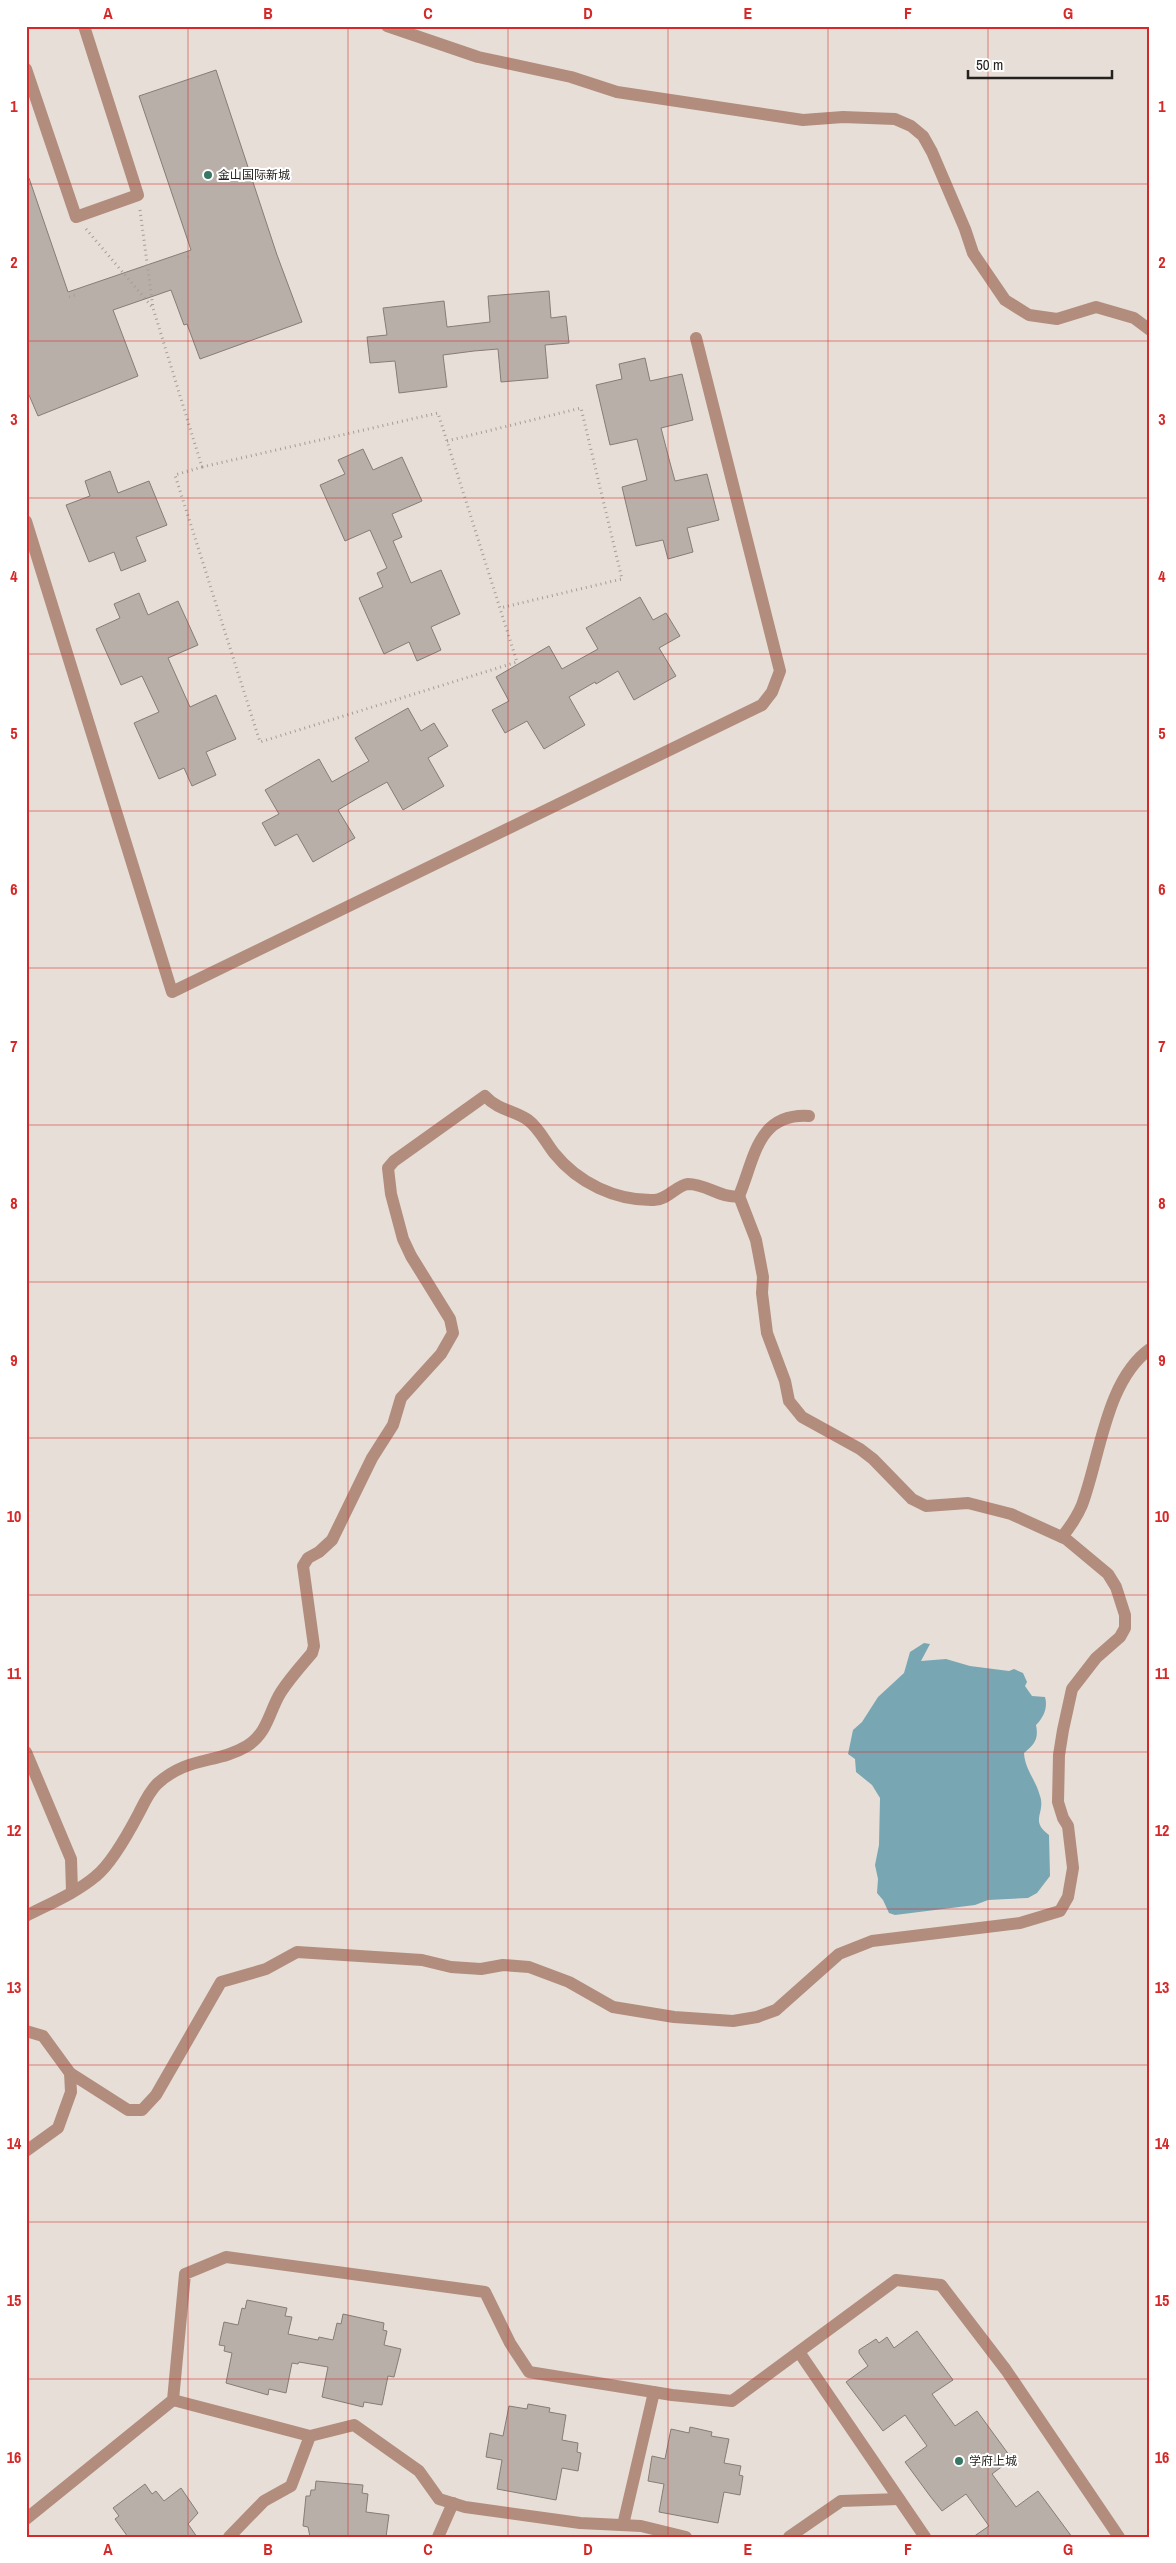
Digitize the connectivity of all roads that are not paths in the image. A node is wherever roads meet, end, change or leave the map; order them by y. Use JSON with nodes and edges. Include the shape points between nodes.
{"nodes":[{"id":1,"x":84,"y":26,"type":"edge"},
{"id":2,"x":387,"y":26,"type":"edge"},
{"id":3,"x":26,"y":69,"type":"edge"},
{"id":4,"x":32,"y":103,"type":"edge"},
{"id":5,"x":1150,"y":330,"type":"edge"},
{"id":6,"x":696,"y":338,"type":"dead end"},
{"id":7,"x":26,"y":521,"type":"edge"},
{"id":8,"x":809,"y":1116,"type":"dead end"},
{"id":9,"x":739,"y":1196,"type":"junction"},
{"id":10,"x":1150,"y":1349,"type":"edge"},
{"id":11,"x":1062,"y":1537,"type":"junction"},
{"id":12,"x":26,"y":1752,"type":"edge"},
{"id":13,"x":72,"y":1891,"type":"junction"},
{"id":14,"x":26,"y":1916,"type":"edge"},
{"id":15,"x":26,"y":2031,"type":"edge"},
{"id":16,"x":70,"y":2073,"type":"junction"},
{"id":17,"x":26,"y":2152,"type":"edge"},
{"id":18,"x":800,"y":2352,"type":"junction"},
{"id":19,"x":654,"y":2392,"type":"junction"},
{"id":20,"x":173,"y":2400,"type":"junction"},
{"id":21,"x":310,"y":2436,"type":"junction"},
{"id":22,"x":899,"y":2499,"type":"junction"},
{"id":23,"x":452,"y":2503,"type":"junction"},
{"id":24,"x":26,"y":2519,"type":"edge"},
{"id":25,"x":623,"y":2525,"type":"junction"},
{"id":26,"x":229,"y":2537,"type":"edge"},
{"id":27,"x":438,"y":2537,"type":"edge"},
{"id":28,"x":686,"y":2537,"type":"edge"},
{"id":29,"x":789,"y":2537,"type":"edge"},
{"id":30,"x":925,"y":2537,"type":"edge"},
{"id":31,"x":1120,"y":2537,"type":"edge"}],
"edges":[{"from":1,"to":4,"type":"street","via":[[138,194],[76,217]]},
{"from":2,"to":5,"type":"street","via":[[478,57],[571,77],[617,92],[803,120],[843,117],[895,119],[924,136],[965,229],[972,253],[1005,300],[1029,315],[1057,319],[1096,307],[1134,318]]},
{"from":3,"to":4,"type":"street"},
{"from":6,"to":7,"type":"street","via":[[780,672],[772,692],[762,705],[172,992]]},
{"from":8,"to":9,"type":"street","via":[[795,1115],[769,1128],[760,1138]]},
{"from":9,"to":11,"type":"street","via":[[756,1240],[768,1333],[789,1402],[796,1411],[860,1449],[912,1499],[926,1506],[968,1502],[1010,1514]]},
{"from":9,"to":13,"type":"street","via":[[730,1198],[707,1187],[686,1184],[657,1200],[600,1190],[570,1169],[528,1120],[503,1110],[485,1096],[394,1161],[388,1168],[397,1220],[411,1256],[450,1320],[453,1333],[449,1343],[401,1398],[393,1425],[372,1458],[332,1540],[308,1558],[303,1566],[314,1646],[274,1704],[264,1730],[248,1746],[181,1768],[156,1785],[105,1866],[96,1876]]},
{"from":10,"to":11,"type":"street","via":[[1132,1364],[1118,1392],[1081,1506]]},
{"from":11,"to":16,"type":"street","via":[[1108,1574],[1121,1601],[1125,1628],[1072,1689],[1067,1704],[1059,1755],[1058,1802],[1068,1826],[1073,1868],[1068,1897],[1060,1911],[1020,1923],[857,1945],[839,1954],[776,2010],[733,2021],[674,2017],[613,2007],[569,1982],[529,1967],[503,1965],[481,1969],[451,1967],[422,1960],[297,1952],[266,1969],[221,1982],[156,2095],[142,2110],[128,2110]]},
{"from":12,"to":13,"type":"street","via":[[71,1859]]},
{"from":13,"to":14,"type":"street"},
{"from":15,"to":16,"type":"street","via":[[43,2036]]},
{"from":16,"to":17,"type":"street","via":[[71,2092],[58,2128]]},
{"from":18,"to":19,"type":"street","via":[[732,2401]]},
{"from":18,"to":22,"type":"street"},
{"from":18,"to":31,"type":"street","via":[[896,2280],[941,2285],[1006,2370]]},
{"from":19,"to":20,"type":"street","via":[[529,2372],[510,2343],[486,2292],[226,2257],[185,2274]]},
{"from":19,"to":25,"type":"street"},
{"from":20,"to":21,"type":"street"},
{"from":20,"to":24,"type":"street"},
{"from":21,"to":23,"type":"street","via":[[354,2425],[419,2471],[439,2499]]},
{"from":21,"to":26,"type":"street","via":[[291,2486],[264,2501]]},
{"from":22,"to":29,"type":"street","via":[[841,2501]]},
{"from":22,"to":30,"type":"street"},
{"from":23,"to":25,"type":"street","via":[[580,2522]]},
{"from":23,"to":27,"type":"street"},
{"from":25,"to":28,"type":"street"}]}
